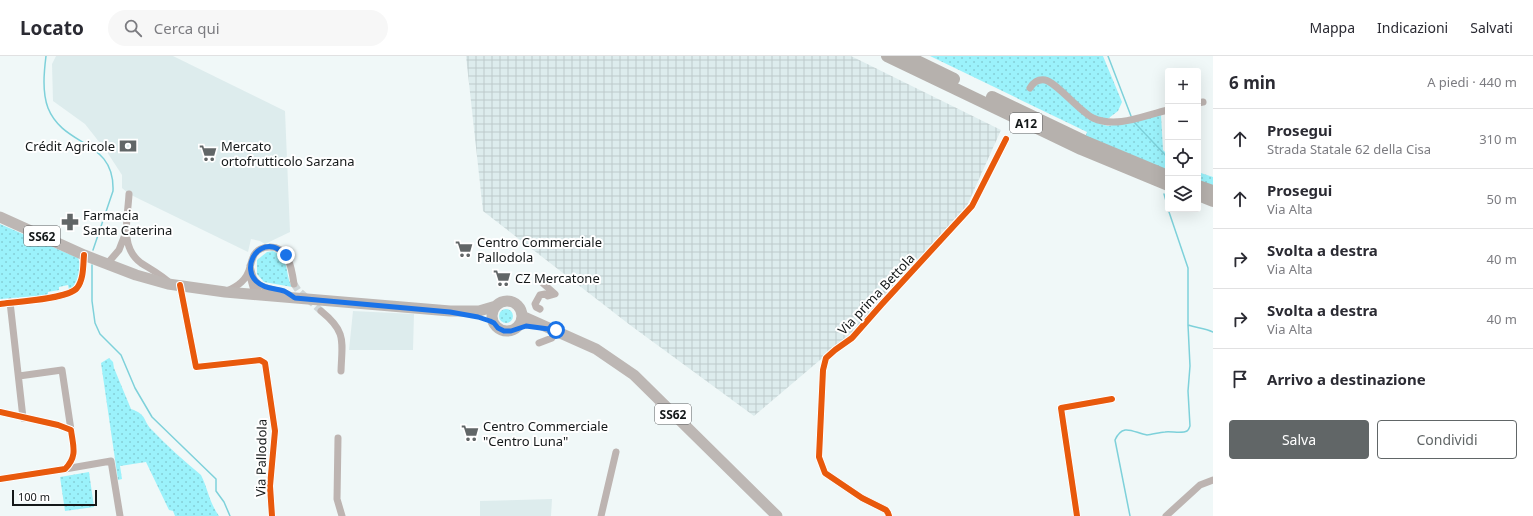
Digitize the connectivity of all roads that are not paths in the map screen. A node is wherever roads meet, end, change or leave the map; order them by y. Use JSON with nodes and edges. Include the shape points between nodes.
{"nodes":[{"id":1,"x":887,"y":56,"type":"edge"},
{"id":2,"x":907,"y":56,"type":"edge"},
{"id":3,"x":1030,"y":88,"type":"dead end"},
{"id":4,"x":1165,"y":111,"type":"edge"},
{"id":5,"x":1006,"y":139,"type":"dead end"},
{"id":6,"x":1165,"y":175,"type":"edge"},
{"id":7,"x":1165,"y":184,"type":"edge"},
{"id":8,"x":1201,"y":187,"type":"edge"},
{"id":9,"x":1213,"y":191,"type":"edge"},
{"id":10,"x":129,"y":194,"type":"dead end"},
{"id":11,"x":1201,"y":196,"type":"edge"},
{"id":12,"x":1213,"y":200,"type":"edge"},
{"id":13,"x":0,"y":217,"type":"edge"},
{"id":14,"x":126,"y":232,"type":"junction"},
{"id":15,"x":84,"y":255,"type":"junction"},
{"id":16,"x":107,"y":264,"type":"junction"},
{"id":17,"x":250,"y":266,"type":"junction"},
{"id":18,"x":538,"y":279,"type":"dead end"},
{"id":19,"x":294,"y":284,"type":"tunnel mouth"},
{"id":20,"x":176,"y":285,"type":"junction"},
{"id":21,"x":225,"y":292,"type":"junction"},
{"id":22,"x":263,"y":296,"type":"junction"},
{"id":23,"x":295,"y":298,"type":"junction"},
{"id":24,"x":10,"y":302,"type":"junction"},
{"id":25,"x":0,"y":304,"type":"edge"},
{"id":26,"x":496,"y":306,"type":"junction"},
{"id":27,"x":540,"y":309,"type":"dead end"},
{"id":28,"x":321,"y":311,"type":"tunnel mouth"},
{"id":29,"x":450,"y":312,"type":"junction"},
{"id":30,"x":522,"y":316,"type":"junction"},
{"id":31,"x":494,"y":323,"type":"junction"},
{"id":32,"x":516,"y":328,"type":"junction"},
{"id":33,"x":556,"y":330,"type":"junction"},
{"id":34,"x":539,"y":343,"type":"dead end"},
{"id":35,"x":341,"y":371,"type":"dead end"},
{"id":36,"x":19,"y":376,"type":"junction"},
{"id":37,"x":1112,"y":399,"type":"dead end"},
{"id":38,"x":0,"y":412,"type":"edge"},
{"id":39,"x":23,"y":418,"type":"junction"},
{"id":40,"x":71,"y":430,"type":"junction"},
{"id":41,"x":338,"y":438,"type":"dead end"},
{"id":42,"x":616,"y":452,"type":"dead end"},
{"id":43,"x":65,"y":469,"type":"junction"},
{"id":44,"x":0,"y":479,"type":"edge"},
{"id":45,"x":1213,"y":480,"type":"edge"},
{"id":46,"x":120,"y":516,"type":"edge"},
{"id":47,"x":272,"y":516,"type":"edge"},
{"id":48,"x":342,"y":516,"type":"edge"},
{"id":49,"x":601,"y":516,"type":"edge"},
{"id":50,"x":777,"y":516,"type":"edge"},
{"id":51,"x":889,"y":516,"type":"edge"},
{"id":52,"x":1077,"y":516,"type":"edge"},
{"id":53,"x":1166,"y":516,"type":"edge"}],
"edges":[{"from":1,"to":7,"type":"highway","number":"A12","via":[[1081,149]]},
{"from":2,"to":6,"type":"highway","number":"A12","via":[[1084,141]]},
{"from":3,"to":4,"type":"street","via":[[1033,83],[1046,80],[1080,109],[1102,121],[1127,120]]},
{"from":5,"to":51,"type":"street","name":"Via prima Bettola","via":[[972,206],[852,338],[826,358],[823,370],[819,457],[825,473],[862,498],[886,510]]},
{"from":8,"to":9,"type":"highway"},
{"from":10,"to":14,"type":"street"},
{"from":11,"to":12,"type":"highway"},
{"from":13,"to":15,"type":"main road","number":"SS62"},
{"from":14,"to":16,"type":"street","via":[[119,250]]},
{"from":14,"to":20,"type":"street","via":[[132,254],[141,263]]},
{"from":15,"to":16,"type":"main road","number":"SS62"},
{"from":15,"to":24,"type":"street","via":[[82,278],[72,292],[67,295]]},
{"from":16,"to":20,"type":"main road","number":"SS62","via":[[136,275]]},
{"from":17,"to":19,"type":"street","via":[[259,250],[274,247],[286,255],[291,264]]},
{"from":17,"to":21,"type":"street","via":[[246,278]]},
{"from":17,"to":22,"type":"street","via":[[251,282],[256,291]]},
{"from":17,"to":23,"type":"street","via":[[254,279],[262,286],[285,292]]},
{"from":18,"to":27,"type":"street","via":[[555,294],[540,295],[535,304]]},
{"from":20,"to":21,"type":"main road","number":"SS62"},
{"from":20,"to":47,"type":"street","name":"Via Pallodola","via":[[196,367],[260,360],[265,363],[275,431],[270,486]]},
{"from":21,"to":22,"type":"main road","number":"SS62"},
{"from":22,"to":23,"type":"main road","number":"SS62"},
{"from":23,"to":29,"type":"main road","number":"SS62"},
{"from":24,"to":25,"type":"street"},
{"from":24,"to":36,"type":"street"},
{"from":26,"to":29,"type":"main road","number":"SS62","via":[[479,311]]},
{"from":26,"to":30,"type":"main road","number":"SS62","via":[[503,301],[512,301],[520,308]]},
{"from":26,"to":31,"type":"main road","via":[[492,316]]},
{"from":28,"to":35,"type":"street","via":[[336,324],[342,337]]},
{"from":29,"to":31,"type":"main road","number":"SS62"},
{"from":30,"to":32,"type":"main road"},
{"from":30,"to":33,"type":"main road","number":"SS62"},
{"from":31,"to":32,"type":"main road","number":"SS62","via":[[504,331]]},
{"from":32,"to":33,"type":"main road","number":"SS62","via":[[534,326]]},
{"from":33,"to":34,"type":"street","via":[[552,338]]},
{"from":33,"to":50,"type":"main road","number":"SS62","via":[[596,349],[634,375]]},
{"from":36,"to":39,"type":"street"},
{"from":36,"to":40,"type":"street","via":[[62,370]]},
{"from":37,"to":52,"type":"street","via":[[1061,408]]},
{"from":38,"to":39,"type":"street"},
{"from":39,"to":40,"type":"street","via":[[58,424]]},
{"from":40,"to":43,"type":"street","via":[[74,457]]},
{"from":41,"to":48,"type":"street","via":[[337,499]]},
{"from":42,"to":49,"type":"street"},
{"from":43,"to":44,"type":"street"},
{"from":43,"to":46,"type":"street","via":[[111,461]]},
{"from":45,"to":53,"type":"street","via":[[1200,485]]}]}
